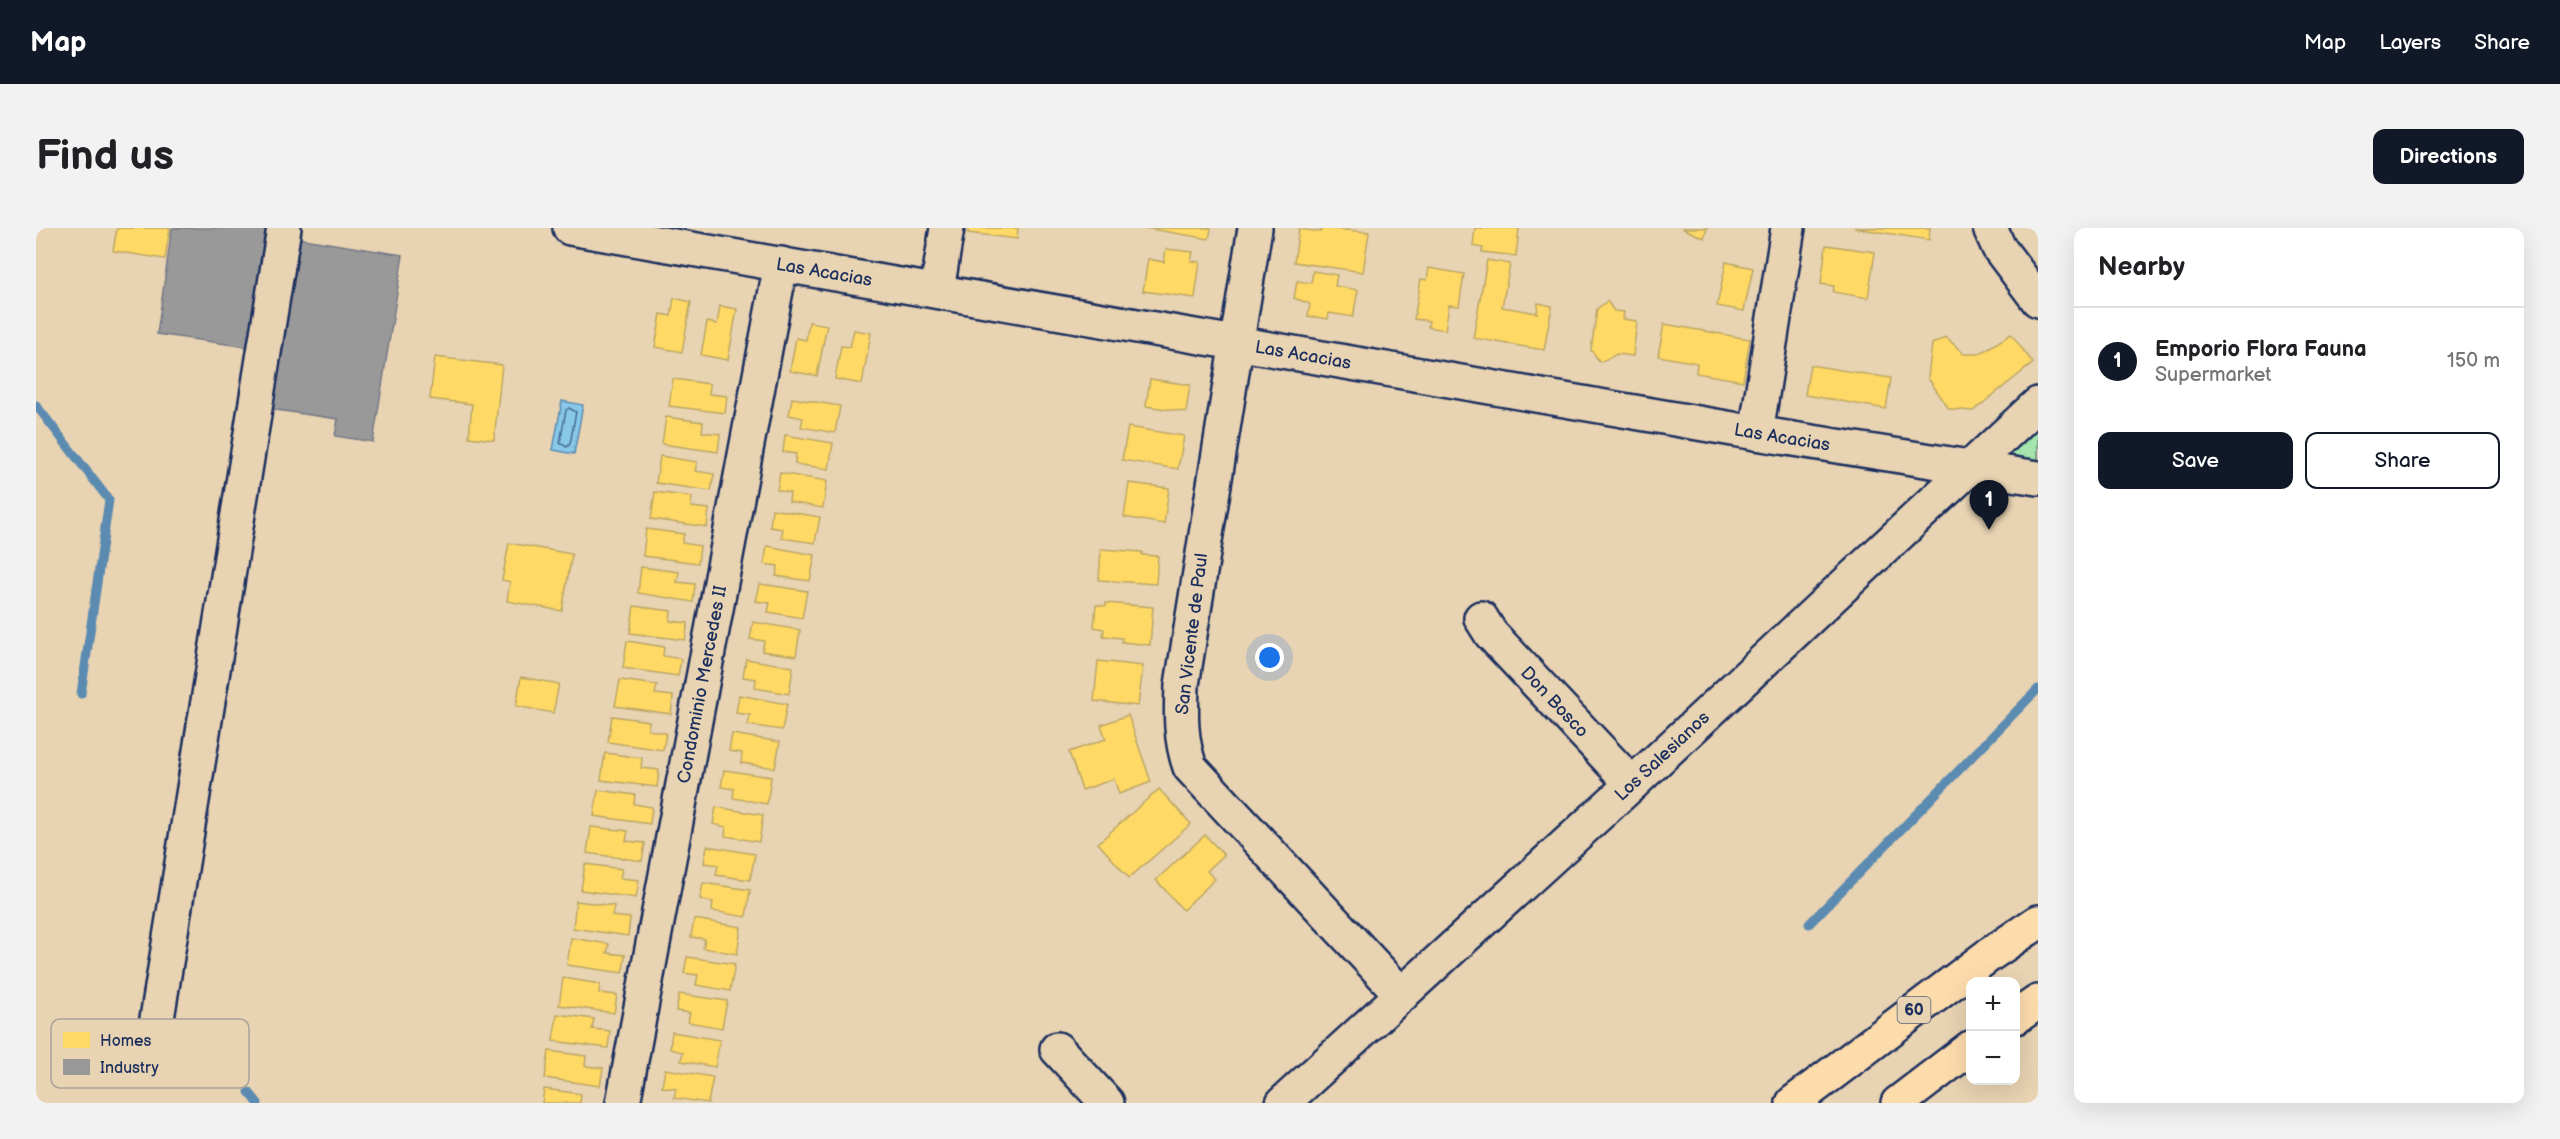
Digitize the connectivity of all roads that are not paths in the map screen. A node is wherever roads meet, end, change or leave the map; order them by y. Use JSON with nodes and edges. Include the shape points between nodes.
{"nodes":[{"id":1,"x":284,"y":228,"type":"edge"},
{"id":2,"x":570,"y":228,"type":"edge"},
{"id":3,"x":947,"y":228,"type":"edge"},
{"id":4,"x":1255,"y":228,"type":"edge"},
{"id":5,"x":1788,"y":228,"type":"edge"},
{"id":6,"x":1990,"y":228,"type":"edge"},
{"id":7,"x":619,"y":232,"type":"edge"},
{"id":8,"x":703,"y":239,"type":"edge"},
{"id":9,"x":781,"y":264,"type":"junction"},
{"id":10,"x":937,"y":291,"type":"junction"},
{"id":11,"x":2038,"y":300,"type":"edge"},
{"id":12,"x":1238,"y":344,"type":"junction"},
{"id":13,"x":2038,"y":404,"type":"edge"},
{"id":14,"x":1756,"y":433,"type":"junction"},
{"id":15,"x":1971,"y":466,"type":"junction"},
{"id":16,"x":2038,"y":478,"type":"edge"},
{"id":17,"x":1481,"y":618,"type":"dead end"},
{"id":18,"x":1632,"y":784,"type":"junction"},
{"id":19,"x":2038,"y":922,"type":"edge"},
{"id":20,"x":1402,"y":995,"type":"junction"},
{"id":21,"x":2038,"y":1002,"type":"edge"},
{"id":22,"x":2020,"y":1014,"type":"edge"},
{"id":23,"x":157,"y":1019,"type":"edge"},
{"id":24,"x":1057,"y":1049,"type":"dead end"},
{"id":25,"x":1966,"y":1052,"type":"edge"},
{"id":26,"x":622,"y":1103,"type":"edge"},
{"id":27,"x":1107,"y":1103,"type":"edge"},
{"id":28,"x":1283,"y":1103,"type":"edge"},
{"id":29,"x":1793,"y":1103,"type":"edge"},
{"id":30,"x":1898,"y":1103,"type":"edge"}],
"edges":[{"from":1,"to":23,"type":"street"},
{"from":2,"to":7,"type":"street","name":"Las Acacias"},
{"from":3,"to":10,"type":"street"},
{"from":4,"to":12,"type":"street","name":"San Vicente de Paul"},
{"from":5,"to":14,"type":"street"},
{"from":6,"to":11,"type":"street","via":[[1999,248]]},
{"from":7,"to":8,"type":"street","name":"Las Acacias"},
{"from":8,"to":9,"type":"street","name":"Las Acacias"},
{"from":9,"to":10,"type":"street","name":"Las Acacias"},
{"from":9,"to":26,"type":"street","name":"Condominio Mercedes II"},
{"from":10,"to":12,"type":"street","name":"Las Acacias"},
{"from":12,"to":14,"type":"street","name":"Las Acacias"},
{"from":12,"to":20,"type":"street","name":"San Vicente de Paul","via":[[1182,685],[1183,747],[1190,767]]},
{"from":13,"to":15,"type":"street","name":"Los Salesianos"},
{"from":14,"to":15,"type":"street","name":"Las Acacias"},
{"from":15,"to":16,"type":"street","name":"Las Acacias"},
{"from":15,"to":18,"type":"street","name":"Los Salesianos"},
{"from":17,"to":18,"type":"street","name":"Don Bosco","via":[[1491,634]]},
{"from":18,"to":20,"type":"street","name":"Los Salesianos"},
{"from":19,"to":29,"type":"highway","number":"60"},
{"from":20,"to":28,"type":"street","name":"Los Salesianos"},
{"from":21,"to":22,"type":"highway"},
{"from":24,"to":27,"type":"street"},
{"from":25,"to":30,"type":"highway"}]}
